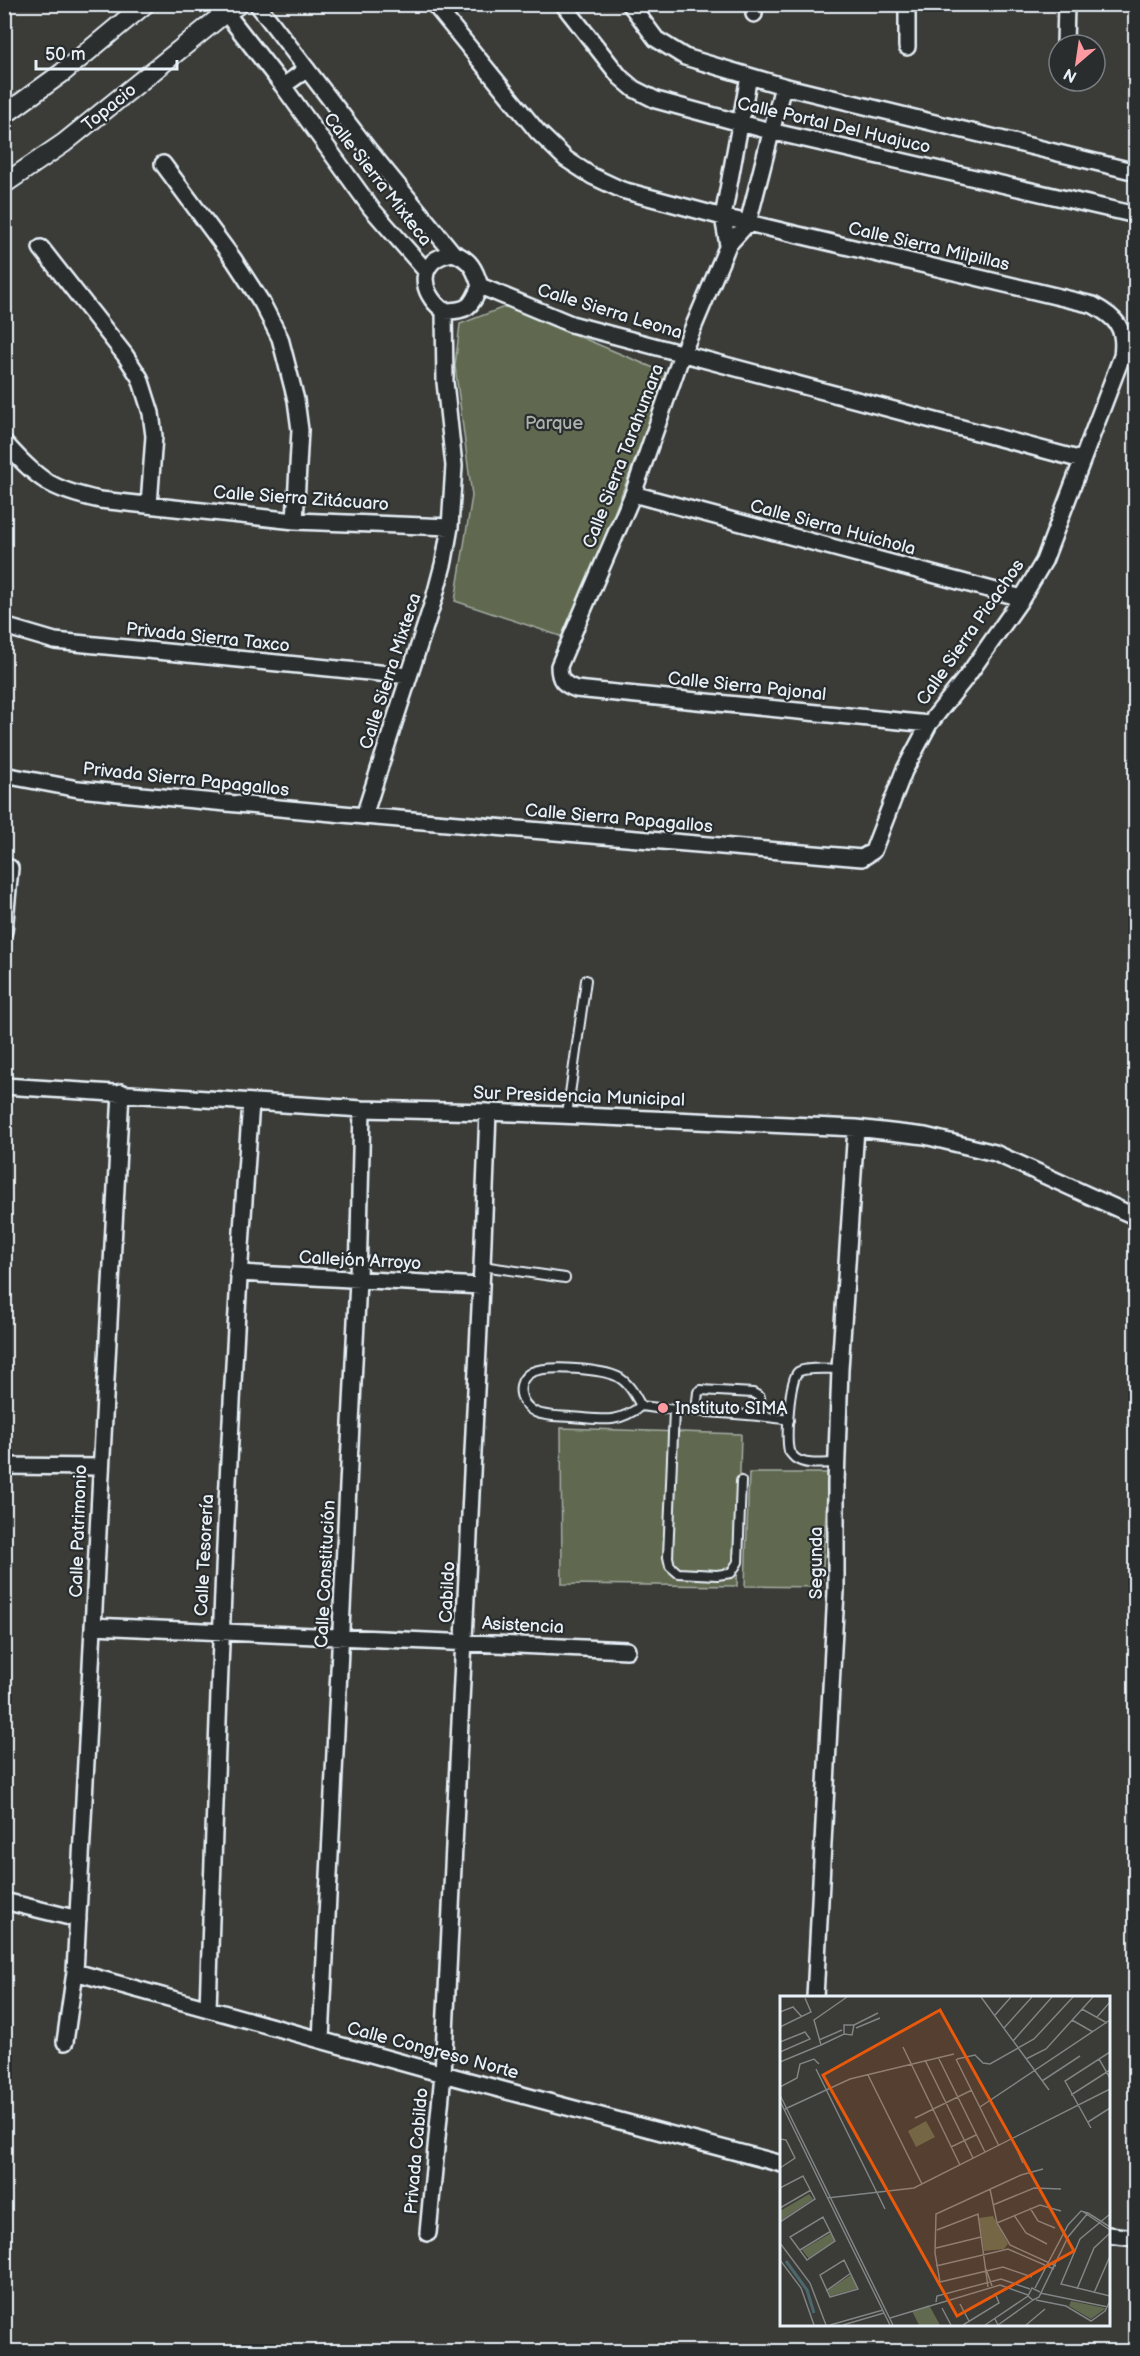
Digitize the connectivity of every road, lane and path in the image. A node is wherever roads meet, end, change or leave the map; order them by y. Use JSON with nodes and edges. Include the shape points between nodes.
{"nodes":[{"id":1,"x":145,"y":4,"type":"edge"},
{"id":2,"x":256,"y":4,"type":"edge"},
{"id":3,"x":434,"y":4,"type":"edge"},
{"id":4,"x":563,"y":4,"type":"edge"},
{"id":5,"x":630,"y":4,"type":"edge"},
{"id":6,"x":908,"y":4,"type":"edge"},
{"id":7,"x":1066,"y":4,"type":"edge"},
{"id":8,"x":227,"y":7,"type":"edge"},
{"id":9,"x":1065,"y":33,"type":"edge"},
{"id":10,"x":907,"y":47,"type":"dead end"},
{"id":11,"x":306,"y":69,"type":"junction"},
{"id":12,"x":749,"y":76,"type":"junction"},
{"id":13,"x":283,"y":86,"type":"junction"},
{"id":14,"x":783,"y":86,"type":"junction"},
{"id":15,"x":4,"y":116,"type":"edge"},
{"id":16,"x":740,"y":123,"type":"junction"},
{"id":17,"x":770,"y":131,"type":"junction"},
{"id":18,"x":163,"y":164,"type":"dead end"},
{"id":19,"x":1136,"y":172,"type":"edge"},
{"id":20,"x":4,"y":184,"type":"edge"},
{"id":21,"x":1136,"y":215,"type":"edge"},
{"id":22,"x":723,"y":217,"type":"junction"},
{"id":23,"x":748,"y":223,"type":"junction"},
{"id":24,"x":728,"y":245,"type":"junction"},
{"id":25,"x":41,"y":248,"type":"dead end"},
{"id":26,"x":453,"y":253,"type":"junction"},
{"id":27,"x":426,"y":272,"type":"junction"},
{"id":28,"x":480,"y":286,"type":"junction"},
{"id":29,"x":444,"y":311,"type":"junction"},
{"id":30,"x":1119,"y":325,"type":"joint"},
{"id":31,"x":682,"y":354,"type":"junction"},
{"id":32,"x":4,"y":442,"type":"edge"},
{"id":33,"x":1082,"y":460,"type":"junction"},
{"id":34,"x":633,"y":494,"type":"junction"},
{"id":35,"x":149,"y":505,"type":"junction"},
{"id":36,"x":295,"y":521,"type":"junction"},
{"id":37,"x":450,"y":527,"type":"junction"},
{"id":38,"x":1022,"y":598,"type":"junction"},
{"id":39,"x":4,"y":626,"type":"edge"},
{"id":40,"x":409,"y":676,"type":"junction"},
{"id":41,"x":562,"y":681,"type":"joint"},
{"id":42,"x":929,"y":724,"type":"junction"},
{"id":43,"x":4,"y":775,"type":"edge"},
{"id":44,"x":364,"y":816,"type":"junction"},
{"id":45,"x":869,"y":856,"type":"joint"},
{"id":46,"x":10,"y":868,"type":"dead end"},
{"id":47,"x":4,"y":931,"type":"edge"},
{"id":48,"x":586,"y":980,"type":"dead end"},
{"id":49,"x":4,"y":1086,"type":"edge"},
{"id":50,"x":121,"y":1092,"type":"junction"},
{"id":51,"x":251,"y":1103,"type":"junction"},
{"id":52,"x":362,"y":1109,"type":"junction"},
{"id":53,"x":488,"y":1112,"type":"junction"},
{"id":54,"x":567,"y":1115,"type":"junction"},
{"id":55,"x":856,"y":1128,"type":"junction"},
{"id":56,"x":1136,"y":1217,"type":"edge"},
{"id":57,"x":482,"y":1266,"type":"junction"},
{"id":58,"x":238,"y":1273,"type":"junction"},
{"id":59,"x":566,"y":1278,"type":"dead end"},
{"id":60,"x":358,"y":1280,"type":"junction"},
{"id":61,"x":481,"y":1286,"type":"junction"},
{"id":62,"x":840,"y":1369,"type":"junction"},
{"id":63,"x":641,"y":1406,"type":"junction"},
{"id":64,"x":674,"y":1410,"type":"junction"},
{"id":65,"x":696,"y":1411,"type":"junction"},
{"id":66,"x":761,"y":1416,"type":"junction"},
{"id":67,"x":789,"y":1420,"type":"junction"},
{"id":68,"x":836,"y":1463,"type":"junction"},
{"id":69,"x":4,"y":1466,"type":"edge"},
{"id":70,"x":100,"y":1467,"type":"junction"},
{"id":71,"x":741,"y":1481,"type":"dead end"},
{"id":72,"x":93,"y":1626,"type":"junction"},
{"id":73,"x":220,"y":1631,"type":"junction"},
{"id":74,"x":341,"y":1637,"type":"junction"},
{"id":75,"x":464,"y":1641,"type":"junction"},
{"id":76,"x":627,"y":1650,"type":"dead end"},
{"id":77,"x":4,"y":1901,"type":"edge"},
{"id":78,"x":78,"y":1919,"type":"junction"},
{"id":79,"x":75,"y":1972,"type":"junction"},
{"id":80,"x":815,"y":1996,"type":"edge"},
{"id":81,"x":208,"y":2009,"type":"junction"},
{"id":82,"x":321,"y":2040,"type":"junction"},
{"id":83,"x":65,"y":2042,"type":"dead end"},
{"id":84,"x":443,"y":2074,"type":"junction"},
{"id":85,"x":780,"y":2162,"type":"edge"},
{"id":86,"x":428,"y":2233,"type":"dead end"},
{"id":87,"x":1110,"y":2235,"type":"edge"},
{"id":88,"x":1136,"y":2238,"type":"edge"}],
"edges":[{"from":1,"to":15,"type":"street"},
{"from":2,"to":11,"type":"street"},
{"from":3,"to":22,"type":"street","name":"Calle Sierra Milpillas","via":[[537,131],[566,159],[622,190]]},
{"from":4,"to":16,"type":"street","name":"Calle Portal Del Huajuco","via":[[620,77],[634,89],[656,100]]},
{"from":5,"to":12,"type":"street","name":"Calle Portal Del Huajuco","via":[[656,39],[669,49]]},
{"from":6,"to":10,"type":"street"},
{"from":7,"to":9,"type":"street"},
{"from":8,"to":13,"type":"street","name":"Calle Sierra Mixteca"},
{"from":8,"to":20,"type":"street","name":"Topacio","via":[[64,143]]},
{"from":11,"to":13,"type":"street"},
{"from":11,"to":26,"type":"street"},
{"from":12,"to":14,"type":"street","name":"Calle Portal Del Huajuco"},
{"from":12,"to":16,"type":"street"},
{"from":13,"to":27,"type":"street","name":"Calle Sierra Mixteca","via":[[371,208]]},
{"from":14,"to":17,"type":"street","name":"Calle Sierra Tarahumara"},
{"from":14,"to":19,"type":"street","name":"Calle Portal Del Huajuco"},
{"from":16,"to":17,"type":"street","name":"Calle Portal Del Huajuco"},
{"from":16,"to":22,"type":"street"},
{"from":17,"to":21,"type":"street","name":"Calle Portal Del Huajuco"},
{"from":17,"to":23,"type":"street","name":"Calle Sierra Tarahumara"},
{"from":18,"to":36,"type":"street","via":[[234,260],[280,338],[300,430]]},
{"from":22,"to":23,"type":"street","name":"Calle Sierra Milpillas"},
{"from":22,"to":24,"type":"street"},
{"from":23,"to":24,"type":"street","name":"Calle Sierra Tarahumara"},
{"from":23,"to":30,"type":"street","name":"Calle Sierra Milpillas","via":[[1093,305]]},
{"from":24,"to":31,"type":"street","name":"Calle Sierra Tarahumara"},
{"from":25,"to":35,"type":"street","via":[[140,378],[154,436]]},
{"from":26,"to":27,"type":"street","via":[[432,261]]},
{"from":26,"to":28,"type":"street","via":[[474,269]]},
{"from":27,"to":29,"type":"street","name":"Calle Sierra Mixteca","via":[[424,285],[433,303]]},
{"from":28,"to":29,"type":"street","via":[[469,306],[461,311]]},
{"from":28,"to":31,"type":"street","name":"Calle Sierra Leona","via":[[571,324]]},
{"from":29,"to":37,"type":"street","name":"Calle Sierra Mixteca","via":[[454,466]]},
{"from":30,"to":33,"type":"street","name":"Calle Sierra Picachos","via":[[1124,339],[1122,356]]},
{"from":31,"to":33,"type":"street","name":"Calle Sierra Leona"},
{"from":31,"to":34,"type":"street","name":"Calle Sierra Tarahumara"},
{"from":32,"to":35,"type":"street","name":"Calle Sierra Zitácuaro","via":[[45,482],[58,489],[100,500]]},
{"from":33,"to":38,"type":"street","name":"Calle Sierra Picachos","via":[[1044,561]]},
{"from":34,"to":38,"type":"street","name":"Calle Sierra Huichola"},
{"from":34,"to":41,"type":"street","name":"Calle Sierra Tarahumara","via":[[559,666]]},
{"from":35,"to":36,"type":"street","name":"Calle Sierra Zitácuaro"},
{"from":36,"to":37,"type":"street","name":"Calle Sierra Zitácuaro"},
{"from":37,"to":40,"type":"street","name":"Calle Sierra Mixteca","via":[[434,599]]},
{"from":38,"to":42,"type":"street","name":"Calle Sierra Picachos"},
{"from":39,"to":40,"type":"street","name":"Privada Sierra Taxco","via":[[55,641]]},
{"from":40,"to":44,"type":"street","name":"Calle Sierra Mixteca"},
{"from":41,"to":42,"type":"street","name":"Calle Sierra Pajonal","via":[[576,689]]},
{"from":42,"to":45,"type":"street","name":"Calle Sierra Picachos","via":[[904,771]]},
{"from":43,"to":44,"type":"street","name":"Privada Sierra Papagallos","via":[[78,789]]},
{"from":44,"to":45,"type":"street","name":"Calle Sierra Papagallos","via":[[843,858]]},
{"from":46,"to":47,"type":"street"},
{"from":48,"to":54,"type":"lane"},
{"from":49,"to":50,"type":"street","name":"Sur Presidencia Municipal"},
{"from":50,"to":51,"type":"street","name":"Sur Presidencia Municipal"},
{"from":50,"to":70,"type":"street","name":"Calle Patrimonio"},
{"from":51,"to":52,"type":"street","name":"Sur Presidencia Municipal"},
{"from":51,"to":58,"type":"street","name":"Calle Tesorería"},
{"from":52,"to":53,"type":"street","name":"Sur Presidencia Municipal"},
{"from":52,"to":60,"type":"street","name":"Calle Constitución"},
{"from":53,"to":54,"type":"street","name":"Sur Presidencia Municipal"},
{"from":53,"to":57,"type":"street","name":"Cabildo"},
{"from":54,"to":55,"type":"street","name":"Sur Presidencia Municipal"},
{"from":55,"to":56,"type":"street","name":"Sur Presidencia Municipal","via":[[925,1136],[995,1153]]},
{"from":55,"to":62,"type":"street","name":"Segunda"},
{"from":57,"to":59,"type":"lane"},
{"from":57,"to":61,"type":"street","name":"Cabildo"},
{"from":58,"to":60,"type":"street","name":"Callejón Arroyo"},
{"from":58,"to":73,"type":"street","name":"Calle Tesorería"},
{"from":60,"to":61,"type":"street","name":"Callejón Arroyo"},
{"from":60,"to":74,"type":"street","name":"Calle Constitución"},
{"from":61,"to":75,"type":"street","name":"Cabildo"},
{"from":62,"to":67,"type":"lane","via":[[797,1373],[791,1384]]},
{"from":62,"to":68,"type":"street","name":"Segunda"},
{"from":63,"to":63,"type":"lane","via":[[613,1420],[553,1416],[535,1412],[525,1404],[521,1385],[532,1372],[593,1370],[620,1378]]},
{"from":63,"to":64,"type":"lane"},
{"from":64,"to":65,"type":"lane"},
{"from":64,"to":71,"type":"lane","via":[[668,1557],[678,1574],[731,1573],[738,1562]]},
{"from":65,"to":66,"type":"lane"},
{"from":65,"to":66,"type":"lane","via":[[701,1390],[746,1392],[760,1397]]},
{"from":66,"to":67,"type":"lane"},
{"from":67,"to":68,"type":"lane","via":[[789,1450],[793,1457],[805,1462]]},
{"from":68,"to":80,"type":"street","name":"Segunda","via":[[836,1591]]},
{"from":69,"to":70,"type":"street"},
{"from":70,"to":72,"type":"street","name":"Calle Patrimonio"},
{"from":72,"to":73,"type":"street","name":"Asistencia"},
{"from":72,"to":78,"type":"street","name":"Calle Patrimonio"},
{"from":73,"to":74,"type":"street","name":"Asistencia"},
{"from":73,"to":81,"type":"street","name":"Calle Tesorería"},
{"from":74,"to":75,"type":"street","name":"Asistencia"},
{"from":74,"to":82,"type":"street","name":"Calle Constitución"},
{"from":75,"to":76,"type":"street","name":"Asistencia"},
{"from":75,"to":84,"type":"street","name":"Cabildo"},
{"from":77,"to":78,"type":"street"},
{"from":78,"to":79,"type":"street","name":"Calle Patrimonio"},
{"from":79,"to":81,"type":"street","name":"Calle Congreso Norte"},
{"from":79,"to":83,"type":"street","name":"Calle Patrimonio"},
{"from":81,"to":82,"type":"street","name":"Calle Congreso Norte"},
{"from":82,"to":84,"type":"street","name":"Calle Congreso Norte"},
{"from":84,"to":85,"type":"street","name":"Calle Congreso Norte"},
{"from":84,"to":86,"type":"street","name":"Privada Cabildo"},
{"from":87,"to":88,"type":"street"}]}
